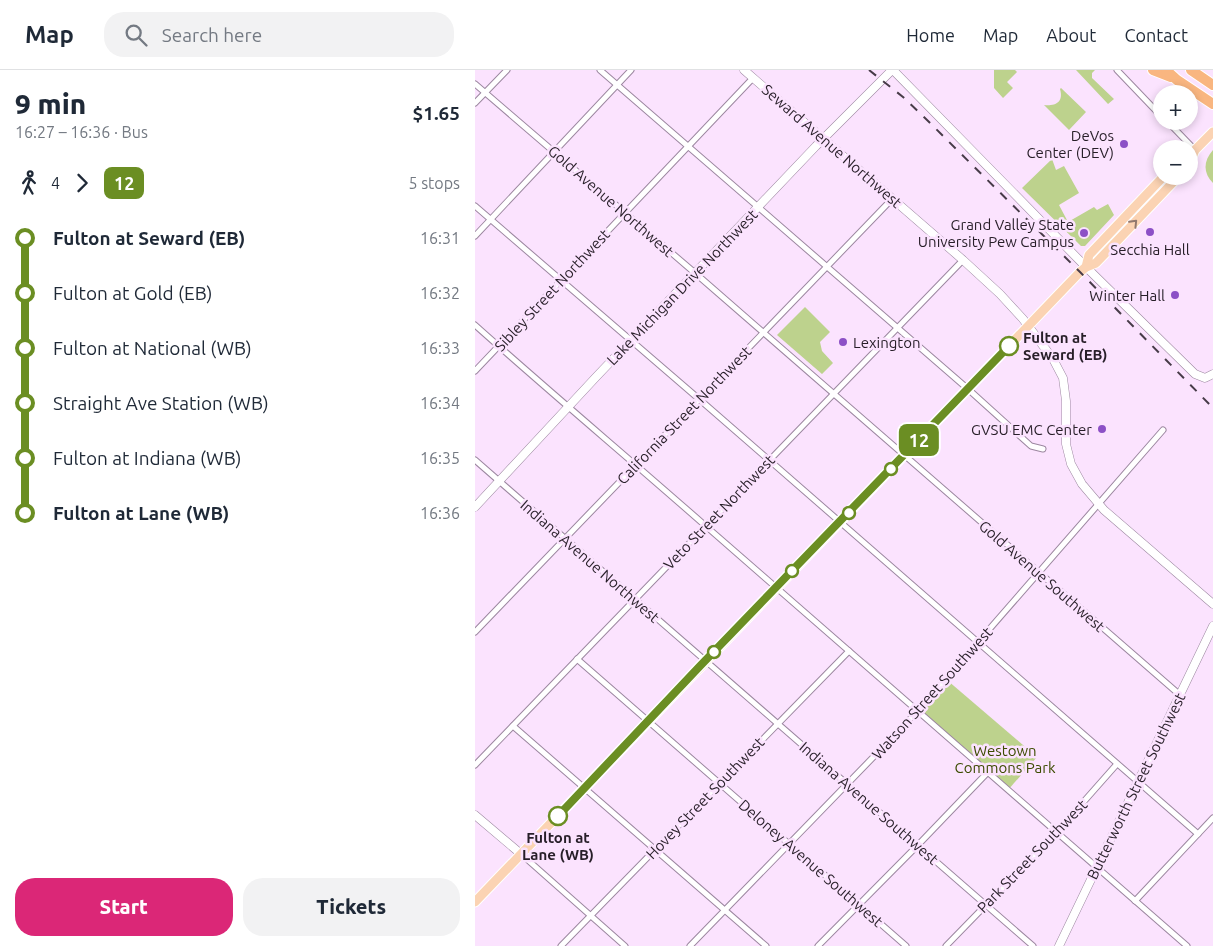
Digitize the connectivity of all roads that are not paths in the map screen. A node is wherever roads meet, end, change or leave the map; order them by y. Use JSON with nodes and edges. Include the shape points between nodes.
{"nodes":[{"id":1,"x":507,"y":70,"type":"edge"},
{"id":2,"x":600,"y":70,"type":"edge"},
{"id":3,"x":631,"y":70,"type":"edge"},
{"id":4,"x":744,"y":70,"type":"edge"},
{"id":5,"x":893,"y":70,"type":"edge"},
{"id":6,"x":1117,"y":70,"type":"edge"},
{"id":7,"x":1153,"y":70,"type":"edge"},
{"id":8,"x":1166,"y":70,"type":"edge"},
{"id":9,"x":1191,"y":70,"type":"edge"},
{"id":10,"x":753,"y":78,"type":"junction"},
{"id":11,"x":1177,"y":80,"type":"junction"},
{"id":12,"x":475,"y":84,"type":"edge"},
{"id":13,"x":617,"y":85,"type":"junction"},
{"id":14,"x":1213,"y":85,"type":"edge"},
{"id":15,"x":485,"y":93,"type":"junction"},
{"id":16,"x":475,"y":103,"type":"edge"},
{"id":17,"x":1213,"y":104,"type":"edge"},
{"id":18,"x":1153,"y":108,"type":"edge"},
{"id":19,"x":1174,"y":130,"type":"edge"},
{"id":20,"x":1213,"y":132,"type":"edge"},
{"id":21,"x":823,"y":139,"type":"junction"},
{"id":22,"x":1182,"y":140,"type":"edge"},
{"id":23,"x":689,"y":146,"type":"junction"},
{"id":24,"x":1198,"y":146,"type":"edge"},
{"id":25,"x":554,"y":152,"type":"junction"},
{"id":26,"x":1155,"y":185,"type":"edge"},
{"id":27,"x":1170,"y":185,"type":"edge"},
{"id":28,"x":893,"y":198,"type":"junction"},
{"id":29,"x":475,"y":206,"type":"edge"},
{"id":30,"x":759,"y":207,"type":"junction"},
{"id":31,"x":625,"y":213,"type":"junction"},
{"id":32,"x":491,"y":219,"type":"junction"},
{"id":33,"x":475,"y":236,"type":"edge"},
{"id":34,"x":963,"y":260,"type":"junction"},
{"id":35,"x":827,"y":267,"type":"junction"},
{"id":36,"x":1086,"y":267,"type":"junction"},
{"id":37,"x":695,"y":274,"type":"junction"},
{"id":38,"x":561,"y":280,"type":"junction"},
{"id":39,"x":475,"y":326,"type":"edge"},
{"id":40,"x":1029,"y":326,"type":"junction"},
{"id":41,"x":897,"y":328,"type":"junction"},
{"id":42,"x":763,"y":333,"type":"junction"},
{"id":43,"x":631,"y":340,"type":"junction"},
{"id":44,"x":499,"y":346,"type":"junction"},
{"id":45,"x":475,"y":371,"type":"edge"},
{"id":46,"x":1213,"y":374,"type":"edge"},
{"id":47,"x":968,"y":389,"type":"junction"},
{"id":48,"x":833,"y":394,"type":"junction"},
{"id":49,"x":699,"y":399,"type":"junction"},
{"id":50,"x":569,"y":407,"type":"junction"},
{"id":51,"x":1163,"y":430,"type":"dead end"},
{"id":52,"x":1043,"y":449,"type":"dead end"},
{"id":53,"x":904,"y":456,"type":"junction"},
{"id":54,"x":475,"y":460,"type":"edge"},
{"id":55,"x":770,"y":460,"type":"junction"},
{"id":56,"x":635,"y":465,"type":"junction"},
{"id":57,"x":500,"y":482,"type":"junction"},
{"id":58,"x":1098,"y":504,"type":"junction"},
{"id":59,"x":475,"y":507,"type":"edge"},
{"id":60,"x":840,"y":522,"type":"junction"},
{"id":61,"x":706,"y":526,"type":"junction"},
{"id":62,"x":565,"y":538,"type":"junction"},
{"id":63,"x":1040,"y":574,"type":"junction"},
{"id":64,"x":776,"y":587,"type":"junction"},
{"id":65,"x":635,"y":600,"type":"junction"},
{"id":66,"x":1213,"y":604,"type":"edge"},
{"id":67,"x":1213,"y":626,"type":"edge"},
{"id":68,"x":475,"y":632,"type":"edge"},
{"id":69,"x":978,"y":642,"type":"junction"},
{"id":70,"x":849,"y":651,"type":"junction"},
{"id":71,"x":577,"y":659,"type":"junction"},
{"id":72,"x":705,"y":661,"type":"junction"},
{"id":73,"x":1180,"y":695,"type":"junction"},
{"id":74,"x":918,"y":711,"type":"junction"},
{"id":75,"x":648,"y":722,"type":"junction"},
{"id":76,"x":778,"y":724,"type":"junction"},
{"id":77,"x":513,"y":726,"type":"junction"},
{"id":78,"x":1117,"y":764,"type":"junction"},
{"id":79,"x":475,"y":765,"type":"edge"},
{"id":80,"x":987,"y":772,"type":"junction"},
{"id":81,"x":1138,"y":783,"type":"junction"},
{"id":82,"x":720,"y":784,"type":"junction"},
{"id":83,"x":847,"y":784,"type":"junction"},
{"id":84,"x":584,"y":789,"type":"junction"},
{"id":85,"x":475,"y":815,"type":"edge"},
{"id":86,"x":1213,"y":818,"type":"edge"},
{"id":87,"x":1056,"y":833,"type":"junction"},
{"id":88,"x":1198,"y":834,"type":"junction"},
{"id":89,"x":788,"y":843,"type":"junction"},
{"id":90,"x":918,"y":845,"type":"junction"},
{"id":91,"x":655,"y":850,"type":"junction"},
{"id":92,"x":521,"y":854,"type":"junction"},
{"id":93,"x":1097,"y":867,"type":"junction"},
{"id":94,"x":1135,"y":901,"type":"junction"},
{"id":95,"x":475,"y":902,"type":"edge"},
{"id":96,"x":859,"y":905,"type":"junction"},
{"id":97,"x":985,"y":905,"type":"junction"},
{"id":98,"x":725,"y":910,"type":"junction"},
{"id":99,"x":590,"y":916,"type":"junction"},
{"id":100,"x":561,"y":946,"type":"edge"},
{"id":101,"x":625,"y":946,"type":"edge"},
{"id":102,"x":690,"y":946,"type":"edge"},
{"id":103,"x":766,"y":946,"type":"edge"},
{"id":104,"x":818,"y":946,"type":"edge"},
{"id":105,"x":906,"y":946,"type":"edge"},
{"id":106,"x":946,"y":946,"type":"edge"},
{"id":107,"x":1033,"y":946,"type":"edge"},
{"id":108,"x":1059,"y":946,"type":"edge"},
{"id":109,"x":1187,"y":946,"type":"edge"}],
"edges":[{"from":1,"to":15,"type":"street"},
{"from":2,"to":13,"type":"street"},
{"from":3,"to":13,"type":"street"},
{"from":4,"to":10,"type":"street","name":"Seward Avenue Northwest"},
{"from":5,"to":21,"type":"street","name":"Lake Michigan Drive Northwest"},
{"from":5,"to":36,"type":"street"},
{"from":6,"to":18,"type":"street"},
{"from":7,"to":11,"type":"highway"},
{"from":8,"to":11,"type":"highway"},
{"from":9,"to":14,"type":"highway"},
{"from":10,"to":21,"type":"street","name":"Seward Avenue Northwest"},
{"from":10,"to":23,"type":"street","name":"Sibley Street Northwest"},
{"from":11,"to":17,"type":"highway"},
{"from":12,"to":15,"type":"street","name":"Gold Avenue Northwest"},
{"from":13,"to":23,"type":"street"},
{"from":13,"to":25,"type":"street"},
{"from":15,"to":16,"type":"street"},
{"from":15,"to":25,"type":"street","name":"Gold Avenue Northwest"},
{"from":19,"to":22,"type":"street"},
{"from":20,"to":24,"type":"main road"},
{"from":21,"to":28,"type":"street","name":"Seward Avenue Northwest"},
{"from":21,"to":30,"type":"street","name":"Lake Michigan Drive Northwest"},
{"from":23,"to":30,"type":"street"},
{"from":23,"to":31,"type":"street","name":"Sibley Street Northwest"},
{"from":25,"to":31,"type":"street","name":"Gold Avenue Northwest"},
{"from":25,"to":32,"type":"street"},
{"from":26,"to":36,"type":"main road","via":[[1089,255]]},
{"from":36,"to":27,"type":"main road","one_way":true,"via":[[1096,263]]},
{"from":28,"to":34,"type":"street","name":"Seward Avenue Northwest"},
{"from":28,"to":35,"type":"street","name":"California Street Northwest"},
{"from":29,"to":32,"type":"street"},
{"from":30,"to":35,"type":"street"},
{"from":30,"to":37,"type":"street","name":"Lake Michigan Drive Northwest"},
{"from":31,"to":37,"type":"street","name":"Gold Avenue Northwest"},
{"from":31,"to":38,"type":"street","name":"Sibley Street Northwest"},
{"from":32,"to":33,"type":"street"},
{"from":32,"to":38,"type":"street"},
{"from":34,"to":40,"type":"street","name":"Seward Avenue Northwest"},
{"from":34,"to":41,"type":"street","name":"Veto Street Northwest"},
{"from":35,"to":41,"type":"street"},
{"from":35,"to":42,"type":"street","name":"California Street Northwest"},
{"from":36,"to":40,"type":"main road"},
{"from":36,"to":46,"type":"street","via":[[1195,374],[1205,378]]},
{"from":37,"to":42,"type":"street","name":"Gold Avenue Northwest"},
{"from":37,"to":43,"type":"street","name":"Lake Michigan Drive Northwest"},
{"from":38,"to":43,"type":"street"},
{"from":38,"to":44,"type":"street","name":"Sibley Street Northwest"},
{"from":39,"to":44,"type":"street"},
{"from":40,"to":47,"type":"main road"},
{"from":40,"to":58,"type":"street","name":"Seward Avenue Northwest","via":[[1063,378],[1066,444],[1071,464]]},
{"from":41,"to":47,"type":"street"},
{"from":41,"to":48,"type":"street","name":"Veto Street Northwest"},
{"from":42,"to":48,"type":"street","name":"Gold Avenue Northwest"},
{"from":42,"to":49,"type":"street","name":"California Street Northwest"},
{"from":43,"to":49,"type":"street"},
{"from":43,"to":50,"type":"street","name":"Lake Michigan Drive Northwest"},
{"from":44,"to":45,"type":"street","name":"Sibley Street Northwest"},
{"from":44,"to":50,"type":"street"},
{"from":47,"to":52,"type":"street","via":[[1031,446]]},
{"from":47,"to":53,"type":"main road"},
{"from":48,"to":53,"type":"street","name":"Gold Avenue Northwest"},
{"from":48,"to":55,"type":"street","name":"Veto Street Northwest"},
{"from":49,"to":55,"type":"street"},
{"from":49,"to":56,"type":"street","name":"California Street Northwest"},
{"from":50,"to":56,"type":"street"},
{"from":50,"to":57,"type":"street","name":"Lake Michigan Drive Northwest"},
{"from":51,"to":58,"type":"street","name":"Watson Street Southwest"},
{"from":53,"to":60,"type":"main road"},
{"from":53,"to":63,"type":"street","name":"Gold Avenue Southwest"},
{"from":54,"to":57,"type":"street","name":"Indiana Avenue Northwest"},
{"from":55,"to":60,"type":"street"},
{"from":55,"to":61,"type":"street","name":"Veto Street Northwest"},
{"from":56,"to":61,"type":"street"},
{"from":56,"to":62,"type":"street","name":"California Street Northwest"},
{"from":57,"to":59,"type":"street","name":"Lake Michigan Drive Northwest"},
{"from":57,"to":62,"type":"street","name":"Indiana Avenue Northwest"},
{"from":58,"to":63,"type":"street","name":"Watson Street Southwest"},
{"from":58,"to":66,"type":"street","name":"Seward Avenue Northwest"},
{"from":60,"to":64,"type":"main road"},
{"from":60,"to":69,"type":"street"},
{"from":61,"to":64,"type":"street"},
{"from":61,"to":65,"type":"street","name":"Veto Street Northwest"},
{"from":62,"to":65,"type":"street","name":"Indiana Avenue Northwest"},
{"from":62,"to":68,"type":"street","name":"California Street Northwest"},
{"from":63,"to":69,"type":"street","name":"Watson Street Southwest"},
{"from":63,"to":73,"type":"street","name":"Gold Avenue Southwest"},
{"from":64,"to":70,"type":"street"},
{"from":64,"to":72,"type":"main road"},
{"from":65,"to":71,"type":"street","name":"Veto Street Northwest"},
{"from":65,"to":72,"type":"street","name":"Indiana Avenue Northwest"},
{"from":67,"to":73,"type":"street","name":"Butterworth Street Southwest"},
{"from":69,"to":74,"type":"street","name":"Watson Street Southwest"},
{"from":69,"to":78,"type":"street"},
{"from":70,"to":74,"type":"street"},
{"from":70,"to":76,"type":"street","name":"Hovey Street Southwest"},
{"from":71,"to":75,"type":"street","name":"Deloney Avenue Southwest"},
{"from":71,"to":77,"type":"street","name":"Veto Street Northwest"},
{"from":72,"to":75,"type":"main road"},
{"from":72,"to":76,"type":"street","name":"Indiana Avenue Southwest"},
{"from":73,"to":81,"type":"street","name":"Butterworth Street Southwest"},
{"from":74,"to":80,"type":"street"},
{"from":74,"to":83,"type":"street","name":"Watson Street Southwest"},
{"from":75,"to":82,"type":"street","name":"Deloney Avenue Southwest"},
{"from":75,"to":84,"type":"main road"},
{"from":76,"to":82,"type":"street","name":"Hovey Street Southwest"},
{"from":76,"to":83,"type":"street","name":"Indiana Avenue Southwest"},
{"from":77,"to":79,"type":"street","name":"Veto Street Northwest"},
{"from":77,"to":84,"type":"street"},
{"from":78,"to":81,"type":"street"},
{"from":78,"to":87,"type":"street","name":"Park Street Southwest"},
{"from":80,"to":87,"type":"street"},
{"from":80,"to":90,"type":"street"},
{"from":81,"to":88,"type":"street"},
{"from":81,"to":93,"type":"street","name":"Butterworth Street Southwest"},
{"from":82,"to":89,"type":"street","name":"Deloney Avenue Southwest"},
{"from":82,"to":91,"type":"street","name":"Hovey Street Southwest"},
{"from":83,"to":89,"type":"street","name":"Watson Street Southwest"},
{"from":83,"to":90,"type":"street","name":"Indiana Avenue Southwest"},
{"from":84,"to":91,"type":"street"},
{"from":84,"to":92,"type":"main road"},
{"from":85,"to":92,"type":"street"},
{"from":86,"to":88,"type":"street"},
{"from":87,"to":93,"type":"street"},
{"from":87,"to":97,"type":"street","name":"Park Street Southwest"},
{"from":88,"to":94,"type":"street"},
{"from":89,"to":96,"type":"street","name":"Deloney Avenue Southwest"},
{"from":89,"to":98,"type":"street","name":"Watson Street Southwest"},
{"from":90,"to":96,"type":"street"},
{"from":90,"to":97,"type":"street","name":"Indiana Avenue Southwest"},
{"from":91,"to":98,"type":"street"},
{"from":91,"to":99,"type":"street","name":"Hovey Street Southwest"},
{"from":92,"to":95,"type":"main road"},
{"from":92,"to":99,"type":"street"},
{"from":93,"to":94,"type":"street"},
{"from":93,"to":108,"type":"street","name":"Butterworth Street Southwest"},
{"from":94,"to":109,"type":"street"},
{"from":96,"to":104,"type":"street"},
{"from":96,"to":105,"type":"street","name":"Deloney Avenue Southwest"},
{"from":97,"to":106,"type":"street","name":"Park Street Southwest"},
{"from":97,"to":107,"type":"street","name":"Indiana Avenue Southwest"},
{"from":98,"to":102,"type":"street","name":"Watson Street Southwest"},
{"from":98,"to":103,"type":"street"},
{"from":99,"to":100,"type":"street","name":"Hovey Street Southwest"},
{"from":99,"to":101,"type":"street"}]}
